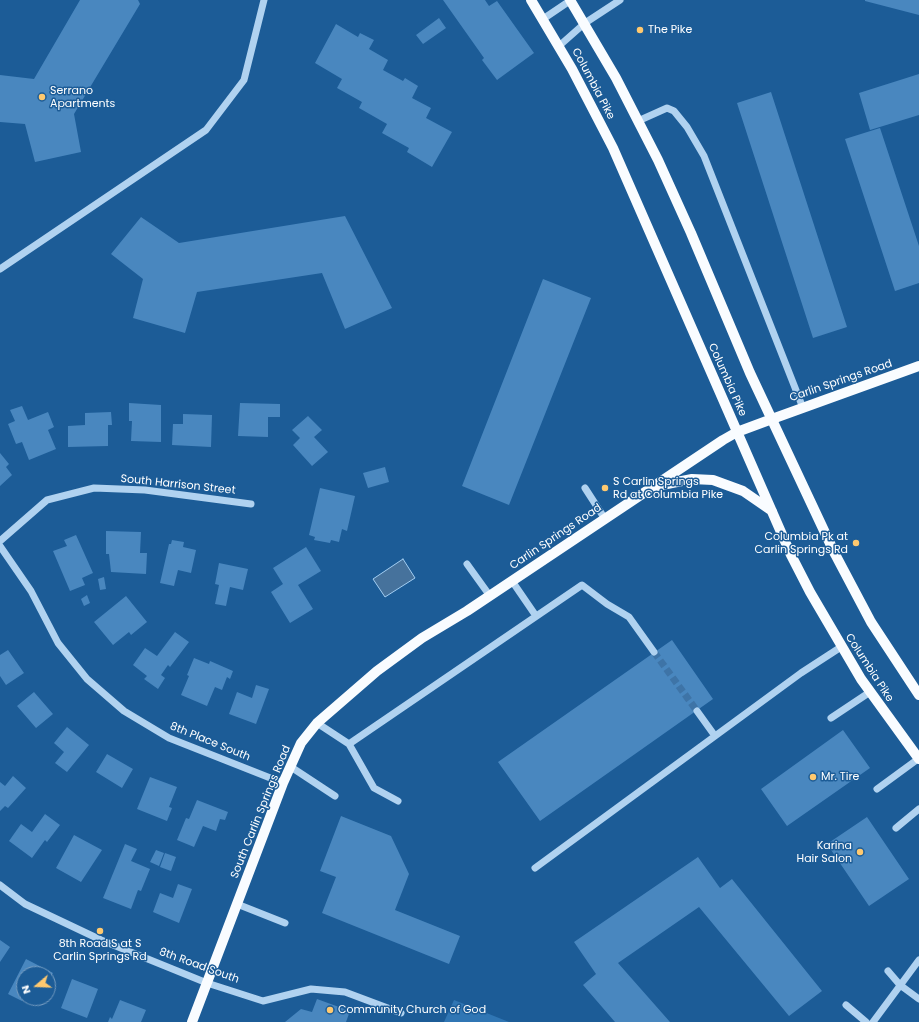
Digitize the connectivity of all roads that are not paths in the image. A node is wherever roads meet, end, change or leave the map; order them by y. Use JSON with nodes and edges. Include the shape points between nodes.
{"nodes":[{"id":1,"x":264,"y":0,"type":"edge"},
{"id":2,"x":531,"y":0,"type":"edge"},
{"id":3,"x":571,"y":0,"type":"edge"},
{"id":4,"x":620,"y":0,"type":"edge"},
{"id":5,"x":543,"y":19,"type":"junction"},
{"id":6,"x":585,"y":23,"type":"junction"},
{"id":7,"x":559,"y":46,"type":"junction"},
{"id":8,"x":638,"y":120,"type":"junction"},
{"id":9,"x":0,"y":269,"type":"edge"},
{"id":10,"x":919,"y":366,"type":"edge"},
{"id":11,"x":803,"y":408,"type":"junction"},
{"id":12,"x":772,"y":419,"type":"junction"},
{"id":13,"x":737,"y":432,"type":"junction"},
{"id":14,"x":651,"y":487,"type":"junction"},
{"id":15,"x":585,"y":488,"type":"dead end"},
{"id":16,"x":251,"y":504,"type":"dead end"},
{"id":17,"x":772,"y":511,"type":"junction"},
{"id":18,"x":605,"y":519,"type":"junction"},
{"id":19,"x":0,"y":540,"type":"edge"},
{"id":20,"x":0,"y":546,"type":"edge"},
{"id":21,"x":467,"y":564,"type":"dead end"},
{"id":22,"x":512,"y":581,"type":"junction"},
{"id":23,"x":490,"y":596,"type":"junction"},
{"id":24,"x":467,"y":611,"type":"joint"},
{"id":25,"x":536,"y":616,"type":"junction"},
{"id":26,"x":841,"y":647,"type":"junction"},
{"id":27,"x":654,"y":652,"type":"tunnel mouth"},
{"id":28,"x":870,"y":692,"type":"junction"},
{"id":29,"x":919,"y":695,"type":"edge"},
{"id":30,"x":697,"y":711,"type":"tunnel mouth"},
{"id":31,"x":831,"y":718,"type":"dead end"},
{"id":32,"x":317,"y":723,"type":"junction"},
{"id":33,"x":715,"y":736,"type":"junction"},
{"id":34,"x":348,"y":744,"type":"junction"},
{"id":35,"x":919,"y":759,"type":"edge"},
{"id":36,"x":291,"y":767,"type":"junction"},
{"id":37,"x":284,"y":783,"type":"junction"},
{"id":38,"x":877,"y":789,"type":"dead end"},
{"id":39,"x":335,"y":796,"type":"dead end"},
{"id":40,"x":398,"y":801,"type":"dead end"},
{"id":41,"x":919,"y":809,"type":"edge"},
{"id":42,"x":896,"y":828,"type":"dead end"},
{"id":43,"x":535,"y":868,"type":"dead end"},
{"id":44,"x":0,"y":885,"type":"edge"},
{"id":45,"x":237,"y":904,"type":"junction"},
{"id":46,"x":285,"y":923,"type":"dead end"},
{"id":47,"x":919,"y":960,"type":"edge"},
{"id":48,"x":888,"y":972,"type":"dead end"},
{"id":49,"x":207,"y":983,"type":"junction"},
{"id":50,"x":900,"y":985,"type":"junction"},
{"id":51,"x":919,"y":999,"type":"edge"},
{"id":52,"x":846,"y":1005,"type":"dead end"},
{"id":53,"x":401,"y":1013,"type":"dead end"},
{"id":54,"x":192,"y":1022,"type":"edge"},
{"id":55,"x":866,"y":1022,"type":"edge"},
{"id":56,"x":873,"y":1022,"type":"edge"}],
"edges":[{"from":1,"to":9,"type":"street","via":[[244,80],[206,130]]},
{"from":2,"to":5,"type":"main road","name":"Columbia Pike"},
{"from":3,"to":5,"type":"street"},
{"from":3,"to":6,"type":"main road","name":"Columbia Pike"},
{"from":4,"to":6,"type":"street"},
{"from":5,"to":7,"type":"main road","name":"Columbia Pike"},
{"from":6,"to":7,"type":"street"},
{"from":6,"to":8,"type":"main road","name":"Columbia Pike"},
{"from":7,"to":13,"type":"main road","name":"Columbia Pike","via":[[613,148]]},
{"from":8,"to":11,"type":"street","via":[[667,108],[674,111],[704,156]]},
{"from":8,"to":12,"type":"main road","name":"Columbia Pike","via":[[670,186]]},
{"from":10,"to":11,"type":"main road","name":"Carlin Springs Road"},
{"from":11,"to":12,"type":"main road","name":"Carlin Springs Road"},
{"from":12,"to":13,"type":"main road","name":"Carlin Springs Road"},
{"from":12,"to":29,"type":"main road","name":"Columbia Pike","via":[[846,577],[871,622]]},
{"from":13,"to":14,"type":"main road","name":"Carlin Springs Road"},
{"from":13,"to":17,"type":"main road","name":"Columbia Pike"},
{"from":14,"to":17,"type":"main road","via":[[692,479],[713,480],[743,491]]},
{"from":14,"to":18,"type":"main road","name":"Carlin Springs Road"},
{"from":15,"to":18,"type":"street"},
{"from":16,"to":19,"type":"street","name":"South Harrison Street","via":[[145,490],[94,488],[47,500]]},
{"from":17,"to":26,"type":"main road","name":"Columbia Pike","via":[[807,586]]},
{"from":18,"to":22,"type":"main road","name":"Carlin Springs Road"},
{"from":20,"to":37,"type":"street","name":"8th Place South","via":[[31,591],[58,643],[87,679],[124,711],[169,738]]},
{"from":21,"to":23,"type":"street"},
{"from":22,"to":23,"type":"main road","name":"Carlin Springs Road"},
{"from":22,"to":25,"type":"street"},
{"from":23,"to":24,"type":"main road","name":"Carlin Springs Road"},
{"from":24,"to":32,"type":"main road","name":"South Carlin Springs Road","via":[[422,638],[377,671]]},
{"from":25,"to":27,"type":"street","via":[[582,585],[629,617]]},
{"from":25,"to":34,"type":"street"},
{"from":26,"to":28,"type":"main road","name":"Columbia Pike"},
{"from":26,"to":33,"type":"street"},
{"from":28,"to":31,"type":"street"},
{"from":28,"to":35,"type":"main road","name":"Columbia Pike"},
{"from":30,"to":33,"type":"street"},
{"from":32,"to":34,"type":"street"},
{"from":32,"to":36,"type":"main road","name":"South Carlin Springs Road","via":[[301,743]]},
{"from":33,"to":43,"type":"street"},
{"from":34,"to":40,"type":"street","via":[[374,788]]},
{"from":35,"to":38,"type":"street"},
{"from":36,"to":37,"type":"main road","name":"South Carlin Springs Road"},
{"from":36,"to":39,"type":"street"},
{"from":37,"to":45,"type":"main road","name":"South Carlin Springs Road"},
{"from":41,"to":42,"type":"street"},
{"from":44,"to":49,"type":"street","name":"8th Road South","via":[[25,904],[101,940]]},
{"from":45,"to":46,"type":"street"},
{"from":45,"to":49,"type":"main road","name":"South Carlin Springs Road"},
{"from":47,"to":50,"type":"street"},
{"from":48,"to":50,"type":"street"},
{"from":49,"to":53,"type":"street","name":"8th Road South","via":[[264,1001],[311,989],[345,992]]},
{"from":49,"to":54,"type":"main road","name":"South Carlin Springs Road"},
{"from":50,"to":51,"type":"street"},
{"from":50,"to":56,"type":"street"},
{"from":52,"to":55,"type":"street"}]}
